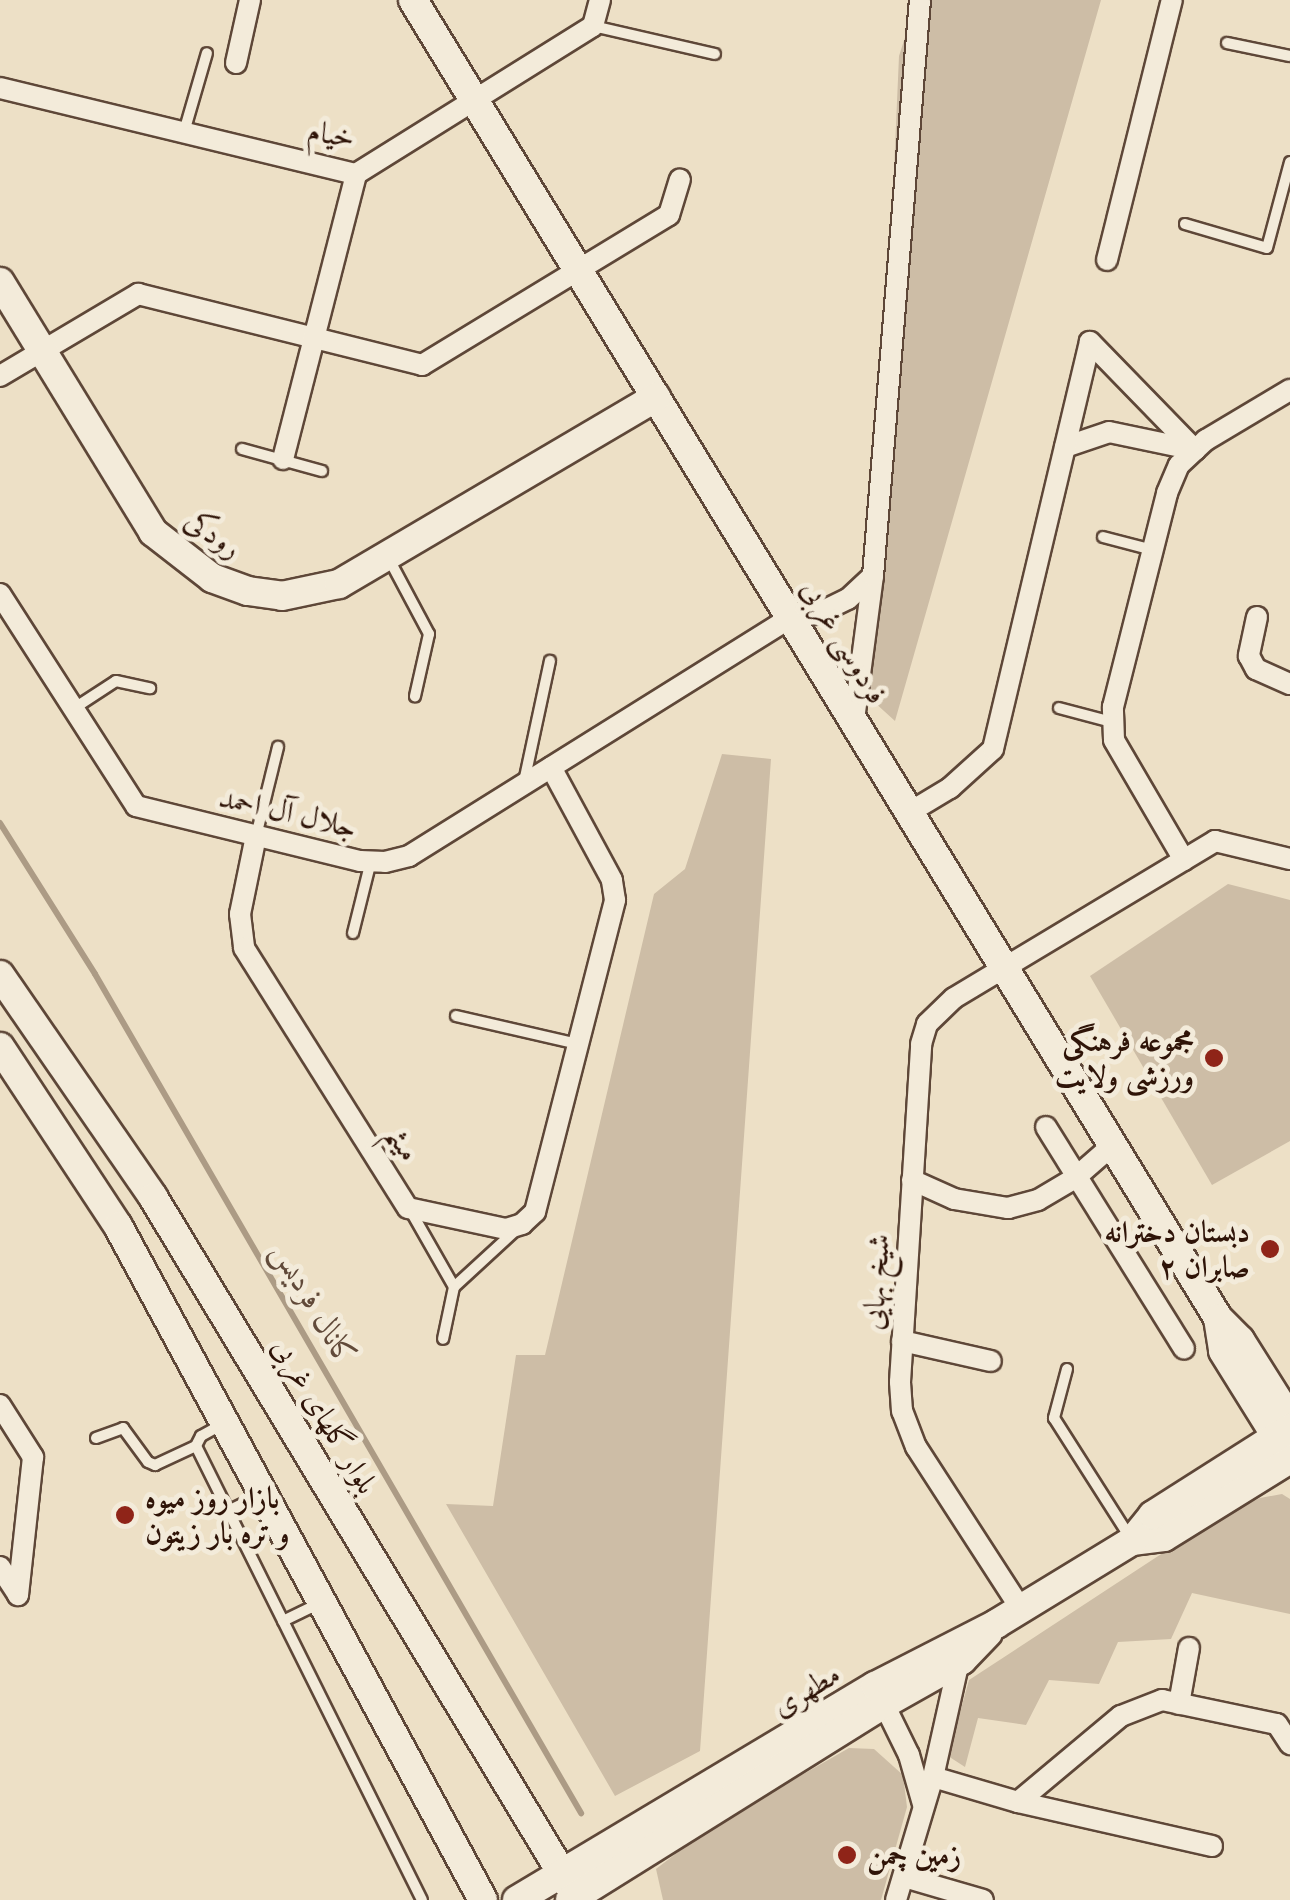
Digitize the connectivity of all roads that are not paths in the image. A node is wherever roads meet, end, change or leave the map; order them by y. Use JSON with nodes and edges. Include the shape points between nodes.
{"nodes":[{"id":1,"x":250,"y":0,"type":"edge"},
{"id":2,"x":414,"y":0,"type":"edge"},
{"id":3,"x":600,"y":0,"type":"edge"},
{"id":4,"x":920,"y":0,"type":"edge"},
{"id":5,"x":1172,"y":0,"type":"edge"},
{"id":6,"x":593,"y":26,"type":"junction"},
{"id":7,"x":1227,"y":43,"type":"dead end"},
{"id":8,"x":207,"y":53,"type":"dead end"},
{"id":9,"x":715,"y":54,"type":"dead end"},
{"id":10,"x":1290,"y":56,"type":"edge"},
{"id":11,"x":236,"y":63,"type":"dead end"},
{"id":12,"x":0,"y":88,"type":"edge"},
{"id":13,"x":474,"y":99,"type":"junction"},
{"id":14,"x":184,"y":132,"type":"junction"},
{"id":15,"x":1290,"y":162,"type":"edge"},
{"id":16,"x":356,"y":174,"type":"junction"},
{"id":17,"x":680,"y":180,"type":"dead end"},
{"id":18,"x":1184,"y":224,"type":"dead end"},
{"id":19,"x":1106,"y":260,"type":"dead end"},
{"id":20,"x":579,"y":270,"type":"junction"},
{"id":21,"x":0,"y":282,"type":"edge"},
{"id":22,"x":315,"y":338,"type":"junction"},
{"id":23,"x":44,"y":351,"type":"junction"},
{"id":24,"x":0,"y":376,"type":"edge"},
{"id":25,"x":1290,"y":390,"type":"edge"},
{"id":26,"x":656,"y":396,"type":"junction"},
{"id":27,"x":1065,"y":447,"type":"junction"},
{"id":28,"x":242,"y":449,"type":"dead end"},
{"id":29,"x":1194,"y":450,"type":"junction"},
{"id":30,"x":282,"y":460,"type":"junction"},
{"id":31,"x":322,"y":471,"type":"dead end"},
{"id":32,"x":1103,"y":536,"type":"dead end"},
{"id":33,"x":1153,"y":550,"type":"junction"},
{"id":34,"x":387,"y":556,"type":"junction"},
{"id":35,"x":873,"y":576,"type":"junction"},
{"id":36,"x":0,"y":594,"type":"edge"},
{"id":37,"x":791,"y":617,"type":"junction"},
{"id":38,"x":1256,"y":618,"type":"dead end"},
{"id":39,"x":550,"y":661,"type":"dead end"},
{"id":40,"x":1290,"y":684,"type":"edge"},
{"id":41,"x":150,"y":688,"type":"dead end"},
{"id":42,"x":415,"y":696,"type":"dead end"},
{"id":43,"x":1059,"y":708,"type":"dead end"},
{"id":44,"x":73,"y":709,"type":"junction"},
{"id":45,"x":854,"y":720,"type":"junction"},
{"id":46,"x":1113,"y":723,"type":"junction"},
{"id":47,"x":278,"y":747,"type":"dead end"},
{"id":48,"x":551,"y":767,"type":"junction"},
{"id":49,"x":523,"y":785,"type":"junction"},
{"id":50,"x":910,"y":812,"type":"junction"},
{"id":51,"x":256,"y":836,"type":"junction"},
{"id":52,"x":1290,"y":859,"type":"edge"},
{"id":53,"x":1184,"y":860,"type":"junction"},
{"id":54,"x":371,"y":861,"type":"junction"},
{"id":55,"x":353,"y":932,"type":"dead end"},
{"id":56,"x":1005,"y":967,"type":"junction"},
{"id":57,"x":0,"y":975,"type":"edge"},
{"id":58,"x":456,"y":1016,"type":"dead end"},
{"id":59,"x":578,"y":1044,"type":"junction"},
{"id":60,"x":0,"y":1047,"type":"edge"},
{"id":61,"x":1046,"y":1127,"type":"dead end"},
{"id":62,"x":1114,"y":1144,"type":"junction"},
{"id":63,"x":1075,"y":1178,"type":"junction"},
{"id":64,"x":912,"y":1180,"type":"junction"},
{"id":65,"x":408,"y":1208,"type":"junction"},
{"id":66,"x":522,"y":1224,"type":"junction"},
{"id":67,"x":454,"y":1286,"type":"junction"},
{"id":68,"x":444,"y":1339,"type":"dead end"},
{"id":69,"x":902,"y":1341,"type":"junction"},
{"id":70,"x":1184,"y":1349,"type":"dead end"},
{"id":71,"x":991,"y":1361,"type":"dead end"},
{"id":72,"x":1067,"y":1369,"type":"dead end"},
{"id":73,"x":0,"y":1404,"type":"edge"},
{"id":74,"x":226,"y":1422,"type":"junction"},
{"id":75,"x":96,"y":1438,"type":"dead end"},
{"id":76,"x":1287,"y":1440,"type":"edge"},
{"id":77,"x":196,"y":1446,"type":"junction"},
{"id":78,"x":265,"y":1493,"type":"junction"},
{"id":79,"x":228,"y":1512,"type":"junction"},
{"id":80,"x":1132,"y":1542,"type":"junction"},
{"id":81,"x":0,"y":1567,"type":"edge"},
{"id":82,"x":323,"y":1601,"type":"junction"},
{"id":83,"x":1021,"y":1609,"type":"junction"},
{"id":84,"x":283,"y":1621,"type":"junction"},
{"id":85,"x":1188,"y":1648,"type":"dead end"},
{"id":86,"x":958,"y":1651,"type":"junction"},
{"id":87,"x":880,"y":1695,"type":"junction"},
{"id":88,"x":1179,"y":1704,"type":"junction"},
{"id":89,"x":1290,"y":1744,"type":"edge"},
{"id":90,"x":932,"y":1777,"type":"junction"},
{"id":91,"x":1018,"y":1802,"type":"junction"},
{"id":92,"x":924,"y":1806,"type":"junction"},
{"id":93,"x":535,"y":1827,"type":"junction"},
{"id":94,"x":620,"y":1842,"type":"junction"},
{"id":95,"x":1212,"y":1846,"type":"dead end"},
{"id":96,"x":904,"y":1877,"type":"junction"},
{"id":97,"x":572,"y":1893,"type":"edge"},
{"id":98,"x":422,"y":1900,"type":"edge"},
{"id":99,"x":483,"y":1900,"type":"edge"},
{"id":100,"x":517,"y":1900,"type":"edge"},
{"id":101,"x":896,"y":1900,"type":"edge"},
{"id":102,"x":983,"y":1900,"type":"edge"}],
"edges":[{"from":1,"to":11,"type":"street"},
{"from":2,"to":13,"type":"main road","name":"فردوسی غربی"},
{"from":3,"to":6,"type":"street"},
{"from":4,"to":35,"type":"street"},
{"from":5,"to":19,"type":"street"},
{"from":6,"to":9,"type":"lane"},
{"from":6,"to":13,"type":"street","name":"خیام"},
{"from":7,"to":10,"type":"lane"},
{"from":8,"to":14,"type":"lane"},
{"from":12,"to":14,"type":"street","name":"خیام"},
{"from":13,"to":16,"type":"street","name":"خیام"},
{"from":13,"to":20,"type":"main road","name":"فردوسی غربی"},
{"from":14,"to":16,"type":"street","name":"خیام"},
{"from":15,"to":18,"type":"lane","via":[[1267,248]]},
{"from":16,"to":22,"type":"street"},
{"from":17,"to":20,"type":"street","via":[[669,214]]},
{"from":20,"to":22,"type":"street","via":[[422,365]]},
{"from":20,"to":26,"type":"main road","name":"فردوسی غربی"},
{"from":21,"to":23,"type":"main road","name":"رودکی"},
{"from":22,"to":23,"type":"street","via":[[138,294]]},
{"from":22,"to":30,"type":"street"},
{"from":23,"to":24,"type":"street"},
{"from":23,"to":34,"type":"main road","name":"رودکی","via":[[153,532],[212,578],[248,591],[313,593]]},
{"from":25,"to":29,"type":"street"},
{"from":26,"to":34,"type":"main road","name":"رودکی"},
{"from":26,"to":37,"type":"main road","name":"فردوسی غربی"},
{"from":27,"to":29,"type":"street","via":[[1109,432]]},
{"from":27,"to":29,"type":"street","via":[[1090,342]]},
{"from":27,"to":50,"type":"street","via":[[992,749],[950,788]]},
{"from":28,"to":30,"type":"lane"},
{"from":29,"to":33,"type":"street","via":[[1179,465]]},
{"from":30,"to":31,"type":"lane"},
{"from":32,"to":33,"type":"lane"},
{"from":33,"to":46,"type":"street"},
{"from":34,"to":42,"type":"lane","via":[[429,634]]},
{"from":35,"to":37,"type":"street","name":"جلال آل احمد","via":[[848,599]]},
{"from":35,"to":45,"type":"street"},
{"from":36,"to":44,"type":"street","name":"جلال آل احمد"},
{"from":37,"to":45,"type":"main road","name":"فردوسی غربی"},
{"from":37,"to":48,"type":"street","name":"جلال آل احمد"},
{"from":38,"to":40,"type":"street","via":[[1249,656],[1256,669]]},
{"from":39,"to":49,"type":"lane"},
{"from":41,"to":44,"type":"lane","via":[[116,681]]},
{"from":43,"to":46,"type":"lane"},
{"from":44,"to":51,"type":"street","name":"جلال آل احمد","via":[[136,806]]},
{"from":45,"to":50,"type":"main road","name":"فردوسی غربی"},
{"from":46,"to":53,"type":"street","via":[[1114,740]]},
{"from":47,"to":51,"type":"lane"},
{"from":48,"to":49,"type":"street","name":"جلال آل احمد"},
{"from":48,"to":59,"type":"street","via":[[612,880],[615,900]]},
{"from":49,"to":54,"type":"street","name":"جلال آل احمد","via":[[409,856]]},
{"from":50,"to":56,"type":"main road","name":"فردوسی غربی"},
{"from":51,"to":54,"type":"street","name":"جلال آل احمد"},
{"from":51,"to":65,"type":"street","name":"میثم","via":[[240,914],[244,948]]},
{"from":52,"to":53,"type":"street","name":"شیخ بهایی","via":[[1216,841]]},
{"from":53,"to":56,"type":"street","name":"شیخ بهایی"},
{"from":54,"to":55,"type":"lane"},
{"from":56,"to":62,"type":"main road","name":"فردوسی غربی"},
{"from":56,"to":64,"type":"street","name":"شیخ بهایی","via":[[954,998],[927,1024]]},
{"from":57,"to":93,"type":"main road","name":"بلوار گلهای غربی","via":[[154,1197]]},
{"from":58,"to":59,"type":"lane"},
{"from":59,"to":66,"type":"street","via":[[535,1212]]},
{"from":60,"to":74,"type":"main road","via":[[118,1226]]},
{"from":61,"to":63,"type":"street"},
{"from":62,"to":63,"type":"street"},
{"from":62,"to":76,"type":"main road","name":"فردوسی غربی","via":[[1218,1318],[1240,1340]]},
{"from":63,"to":64,"type":"street","via":[[1008,1208],[954,1199]]},
{"from":63,"to":70,"type":"street"},
{"from":64,"to":69,"type":"street","name":"شیخ بهایی"},
{"from":65,"to":66,"type":"street","name":"میثم","via":[[506,1229]]},
{"from":65,"to":67,"type":"lane"},
{"from":66,"to":67,"type":"lane"},
{"from":67,"to":68,"type":"lane"},
{"from":69,"to":71,"type":"street"},
{"from":69,"to":83,"type":"street","name":"شیخ بهایی","via":[[902,1411],[916,1447]]},
{"from":72,"to":80,"type":"lane","via":[[1054,1418]]},
{"from":73,"to":81,"type":"street","via":[[33,1458],[18,1594]]},
{"from":74,"to":77,"type":"lane"},
{"from":74,"to":78,"type":"main road"},
{"from":75,"to":77,"type":"lane","via":[[123,1428],[155,1465]]},
{"from":76,"to":80,"type":"main road","name":"مطهری","via":[[1153,1515]]},
{"from":77,"to":79,"type":"lane"},
{"from":78,"to":79,"type":"lane"},
{"from":78,"to":82,"type":"main road"},
{"from":79,"to":84,"type":"lane"},
{"from":80,"to":83,"type":"main road","name":"مطهری"},
{"from":82,"to":84,"type":"lane"},
{"from":82,"to":99,"type":"main road"},
{"from":83,"to":86,"type":"main road","name":"مطهری"},
{"from":84,"to":98,"type":"lane"},
{"from":85,"to":88,"type":"street"},
{"from":86,"to":87,"type":"main road","name":"مطهری"},
{"from":86,"to":90,"type":"street"},
{"from":87,"to":92,"type":"street"},
{"from":87,"to":94,"type":"main road","name":"مطهری"},
{"from":87,"to":97,"type":"main road"},
{"from":88,"to":89,"type":"street","via":[[1277,1724]]},
{"from":88,"to":91,"type":"street","via":[[1162,1700],[1121,1716]]},
{"from":90,"to":91,"type":"street"},
{"from":90,"to":92,"type":"street"},
{"from":91,"to":95,"type":"street"},
{"from":92,"to":96,"type":"street"},
{"from":93,"to":94,"type":"main road","via":[[576,1845]]},
{"from":93,"to":97,"type":"main road","name":"بلوار گلهای غربی"},
{"from":94,"to":97,"type":"main road","name":"مطهری"},
{"from":96,"to":101,"type":"street"},
{"from":96,"to":102,"type":"street"},
{"from":97,"to":100,"type":"main road","name":"مطهری"}]}
